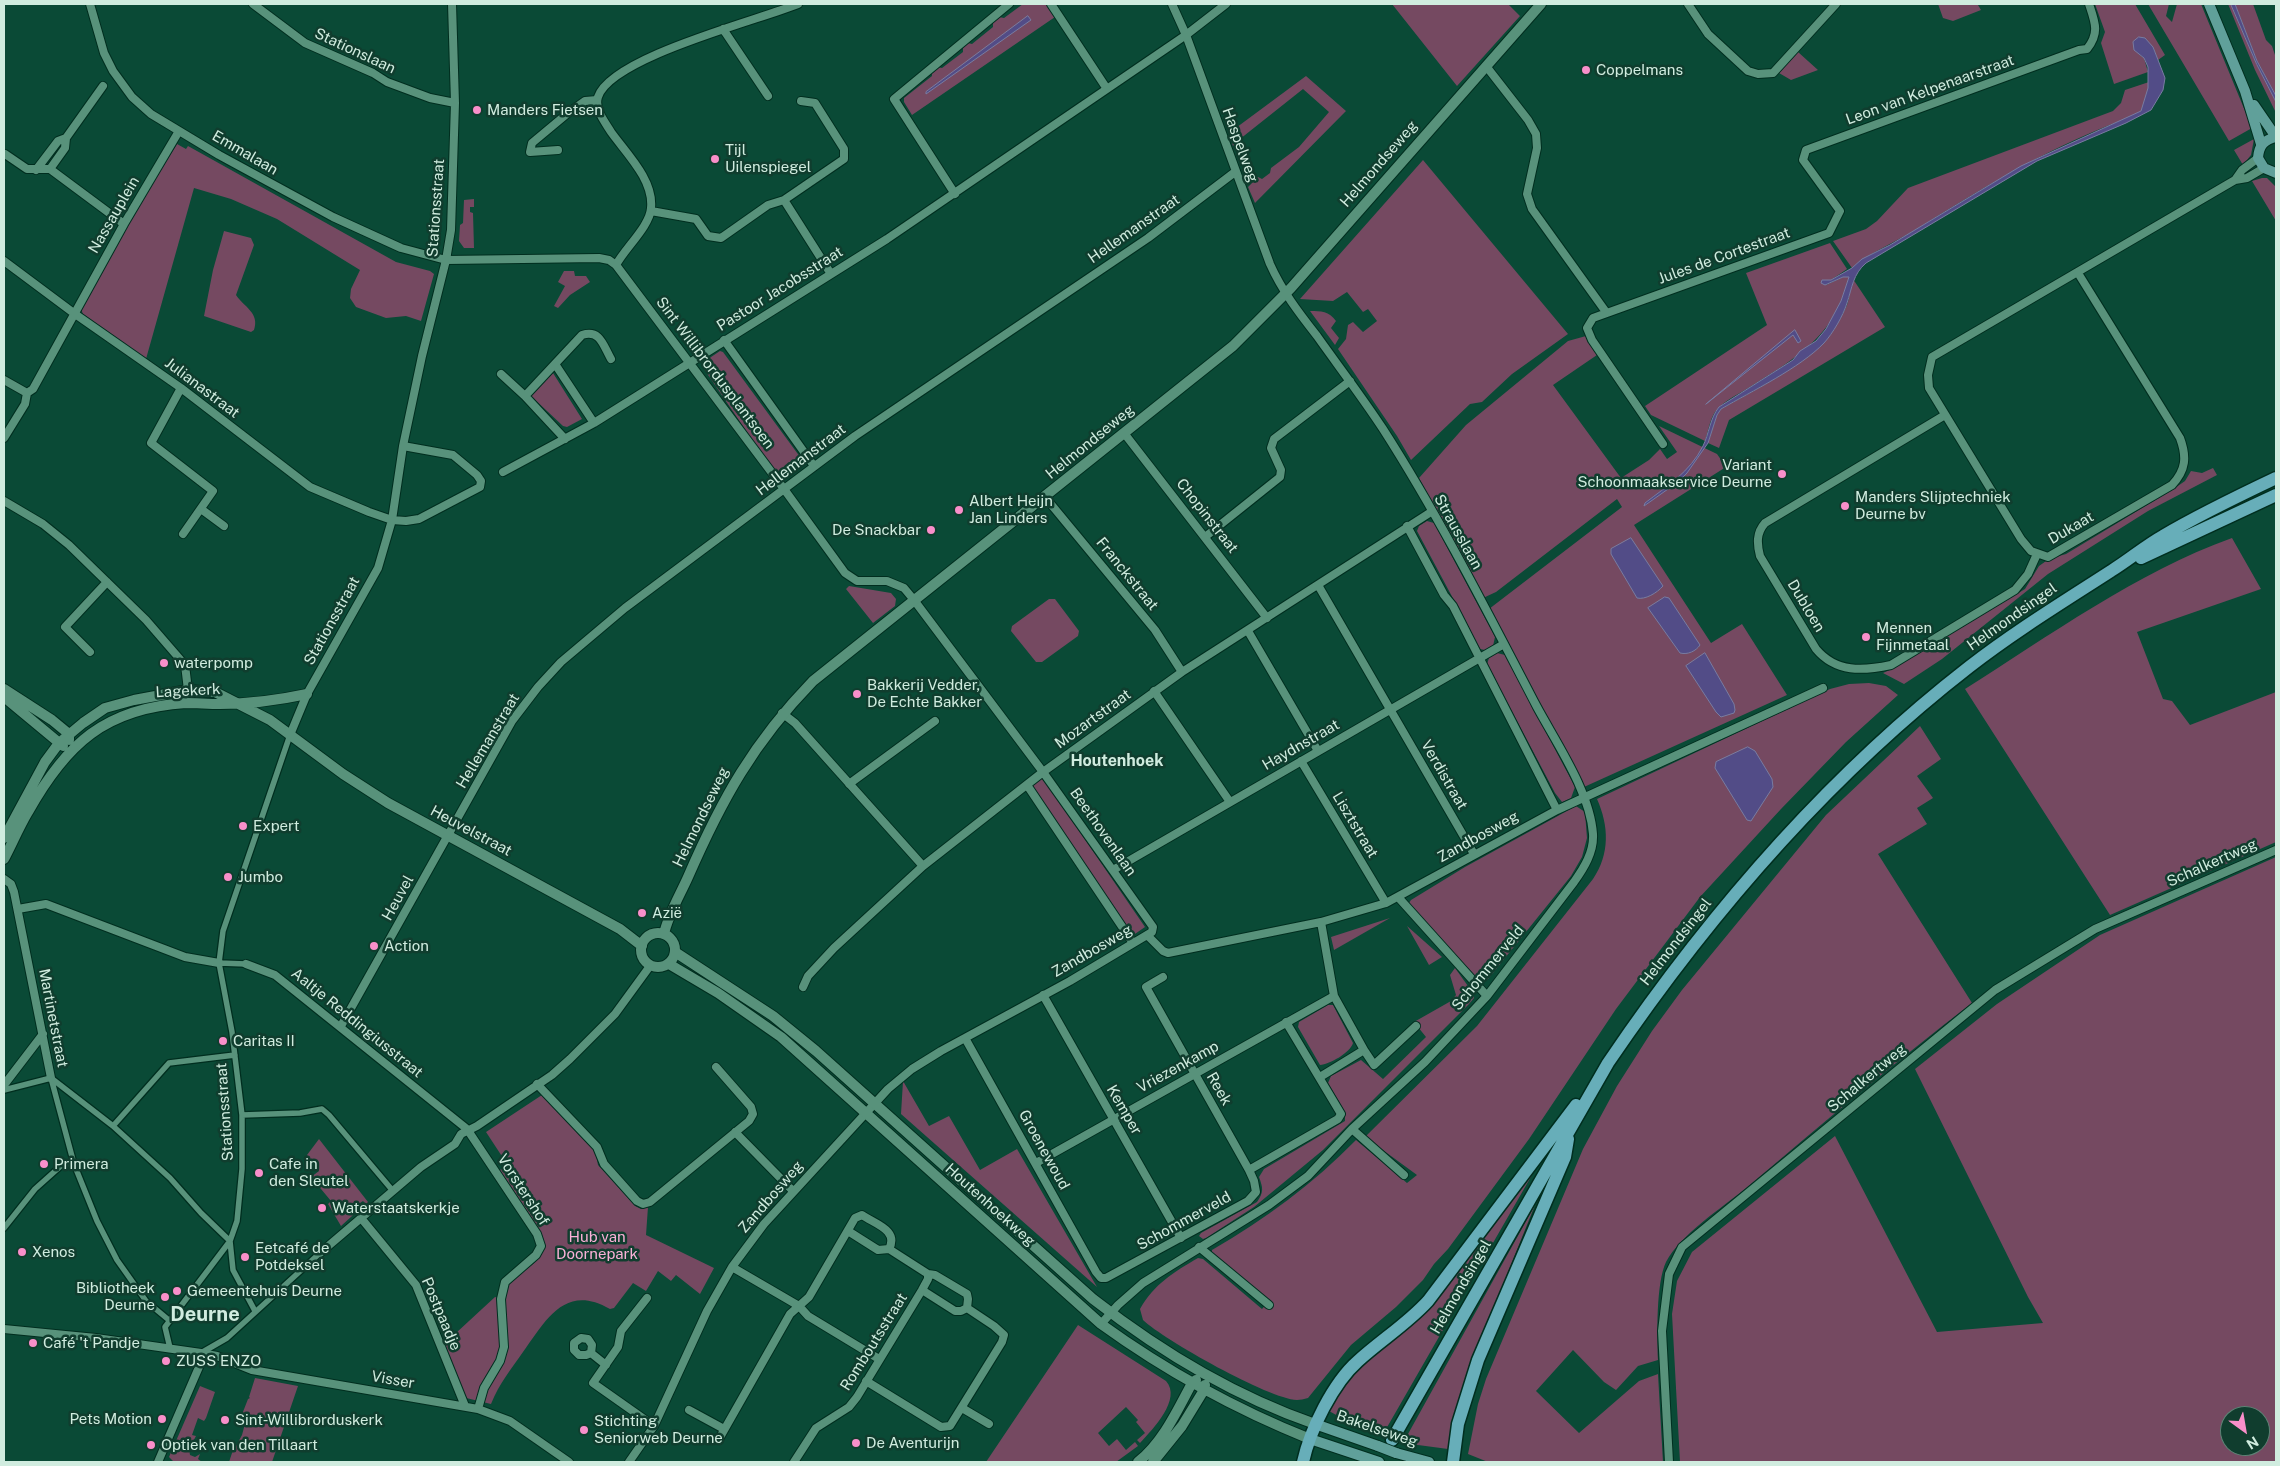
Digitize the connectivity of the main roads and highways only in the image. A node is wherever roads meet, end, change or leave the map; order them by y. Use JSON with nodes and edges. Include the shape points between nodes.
{"nodes":[{"id":1,"x":2209,"y":4,"type":"edge"},
{"id":2,"x":2245,"y":91,"type":"junction"},
{"id":3,"x":2276,"y":137,"type":"edge"},
{"id":4,"x":2262,"y":144,"type":"junction"},
{"id":5,"x":2272,"y":173,"type":"edge"},
{"id":6,"x":2276,"y":478,"type":"edge"},
{"id":7,"x":2276,"y":495,"type":"edge"},
{"id":8,"x":2111,"y":571,"type":"junction"},
{"id":9,"x":1608,"y":1063,"type":"junction"},
{"id":10,"x":1569,"y":1130,"type":"junction"},
{"id":11,"x":1315,"y":1424,"type":"junction"},
{"id":12,"x":1310,"y":1439,"type":"junction"},
{"id":13,"x":1394,"y":1447,"type":"junction"},
{"id":14,"x":1375,"y":1461,"type":"edge"},
{"id":15,"x":1304,"y":1462,"type":"edge"},
{"id":16,"x":1429,"y":1462,"type":"edge"},
{"id":17,"x":1453,"y":1462,"type":"edge"}],
"edges":[{"from":1,"to":2,"type":"main road"},
{"from":2,"to":3,"type":"main road"},
{"from":2,"to":4,"type":"main road"},
{"from":3,"to":4,"type":"main road"},
{"from":4,"to":5,"type":"main road","via":[[2258,158]]},
{"from":6,"to":8,"type":"main road","name":"Helmondsingel","via":[[2163,536]]},
{"from":7,"to":8,"type":"main road","name":"Helmondsingel"},
{"from":8,"to":9,"type":"main road","name":"Helmondsingel","via":[[2021,628],[1969,666],[1919,707],[1836,784],[1788,832],[1720,910]]},
{"from":9,"to":10,"type":"main road","name":"Helmondsingel"},
{"from":9,"to":11,"type":"main road","via":[[1428,1300],[1413,1318],[1356,1362]]},
{"from":10,"to":13,"type":"main road","name":"Helmondsingel"},
{"from":10,"to":17,"type":"main road","via":[[1565,1156],[1474,1369],[1458,1424]]},
{"from":11,"to":12,"type":"main road"},
{"from":11,"to":13,"type":"main road","name":"Bakelseweg","bridge":true,"via":[[1378,1446]]},
{"from":12,"to":14,"type":"main road","name":"Bakelseweg"},
{"from":12,"to":15,"type":"main road"},
{"from":13,"to":16,"type":"main road","name":"Bakelseweg"}]}
